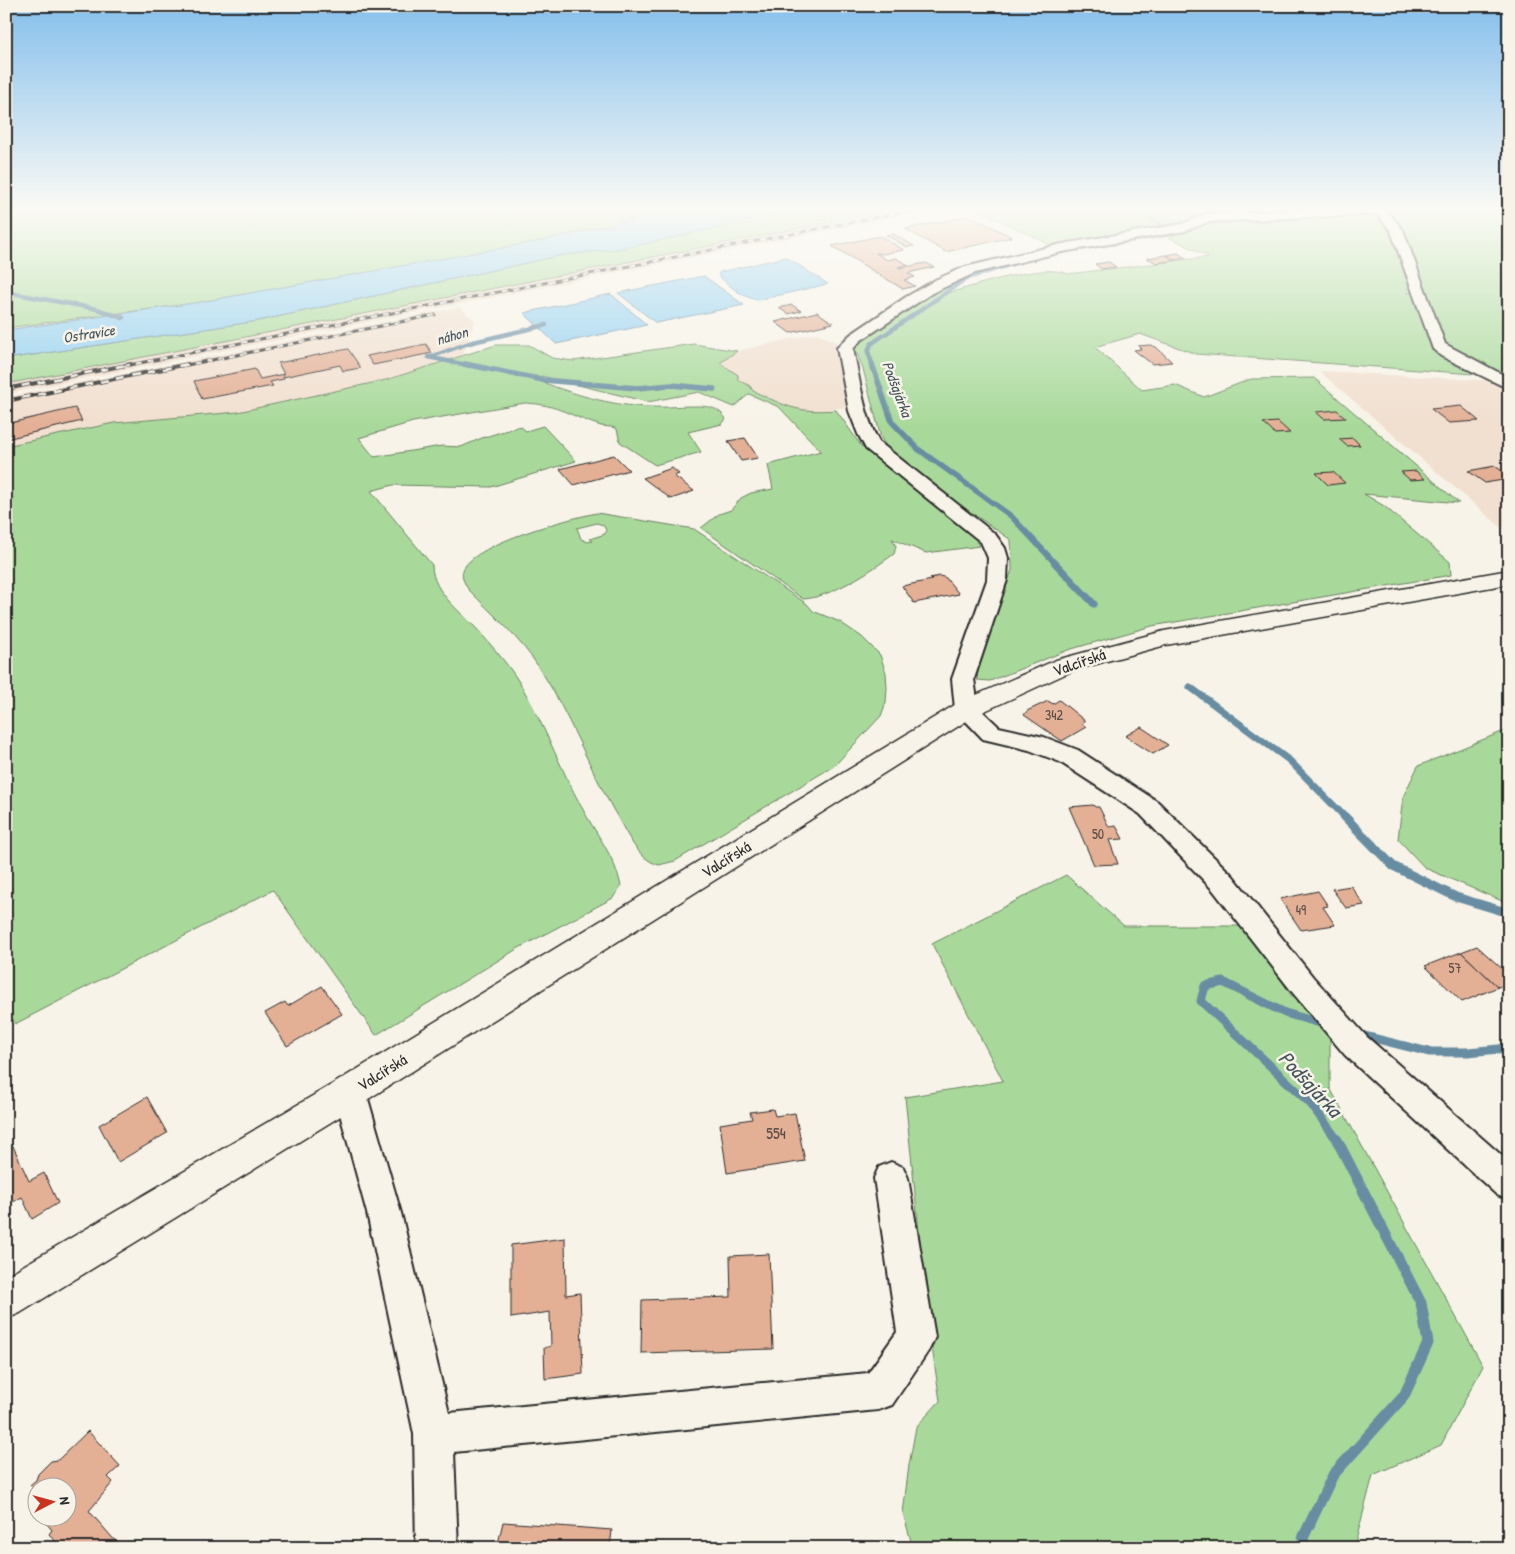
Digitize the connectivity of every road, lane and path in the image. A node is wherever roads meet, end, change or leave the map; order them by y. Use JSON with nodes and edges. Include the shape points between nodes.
{"nodes":[{"id":1,"x":943,"y":283,"type":"edge"},
{"id":2,"x":1416,"y":283,"type":"edge"},
{"id":3,"x":1509,"y":384,"type":"edge"},
{"id":4,"x":1509,"y":577,"type":"edge"},
{"id":5,"x":967,"y":709,"type":"junction"},
{"id":6,"x":350,"y":1092,"type":"junction"},
{"id":7,"x":891,"y":1178,"type":"dead end"},
{"id":8,"x":1509,"y":1184,"type":"edge"},
{"id":9,"x":6,"y":1299,"type":"edge"},
{"id":10,"x":434,"y":1434,"type":"junction"},
{"id":11,"x":437,"y":1548,"type":"edge"}],
"edges":[{"from":1,"to":5,"type":"street","via":[[854,338],[845,348],[858,409],[872,445],[988,538],[996,548],[996,580],[963,679]]},
{"from":2,"to":3,"type":"street","via":[[1438,346],[1447,354]]},
{"from":4,"to":5,"type":"main road","name":"Valcířská","via":[[1146,642],[1065,665]]},
{"from":5,"to":6,"type":"main road","name":"Valcířská"},
{"from":5,"to":8,"type":"street","via":[[990,733],[1036,743],[1069,756],[1149,808],[1223,883],[1356,1046]]},
{"from":6,"to":9,"type":"main road","name":"Valcířská"},
{"from":6,"to":10,"type":"street","via":[[384,1213]]},
{"from":7,"to":10,"type":"street","via":[[916,1337],[878,1391]]},
{"from":10,"to":11,"type":"street"}]}
